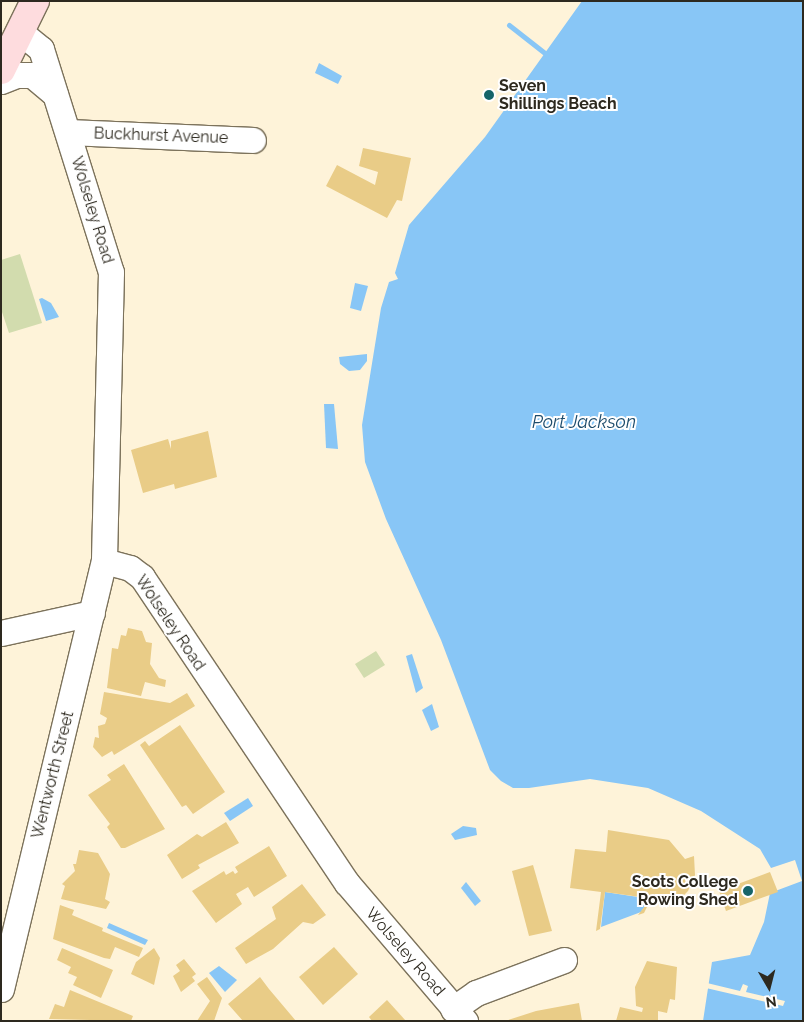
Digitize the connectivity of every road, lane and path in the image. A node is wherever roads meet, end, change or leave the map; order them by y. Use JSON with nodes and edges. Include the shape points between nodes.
{"nodes":[{"id":1,"x":35,"y":1,"type":"edge"},
{"id":2,"x":20,"y":32,"type":"junction"},
{"id":3,"x":1,"y":70,"type":"edge"},
{"id":4,"x":1,"y":81,"type":"edge"},
{"id":5,"x":55,"y":94,"type":"junction"},
{"id":6,"x":69,"y":132,"type":"junction"},
{"id":7,"x":254,"y":140,"type":"dead end"},
{"id":8,"x":104,"y":561,"type":"junction"},
{"id":9,"x":92,"y":613,"type":"junction"},
{"id":10,"x":1,"y":633,"type":"edge"},
{"id":11,"x":564,"y":960,"type":"dead end"},
{"id":12,"x":1,"y":989,"type":"edge"},
{"id":13,"x":459,"y":1015,"type":"edge"}],
"edges":[{"from":1,"to":2,"type":"main road"},
{"from":2,"to":3,"type":"main road"},
{"from":2,"to":5,"type":"street","name":"Wolseley Road","via":[[41,49]]},
{"from":4,"to":5,"type":"street","via":[[17,75],[32,75]]},
{"from":5,"to":6,"type":"street","name":"Wolseley Road"},
{"from":6,"to":7,"type":"street","name":"Buckhurst Avenue"},
{"from":6,"to":8,"type":"street","name":"Wolseley Road","via":[[111,272]]},
{"from":8,"to":9,"type":"street","name":"Wentworth Street"},
{"from":8,"to":13,"type":"street","name":"Wolseley Road","via":[[130,568],[142,577],[347,883]]},
{"from":9,"to":10,"type":"street"},
{"from":9,"to":12,"type":"street","name":"Wentworth Street"},
{"from":11,"to":13,"type":"street","via":[[476,993]]}]}
